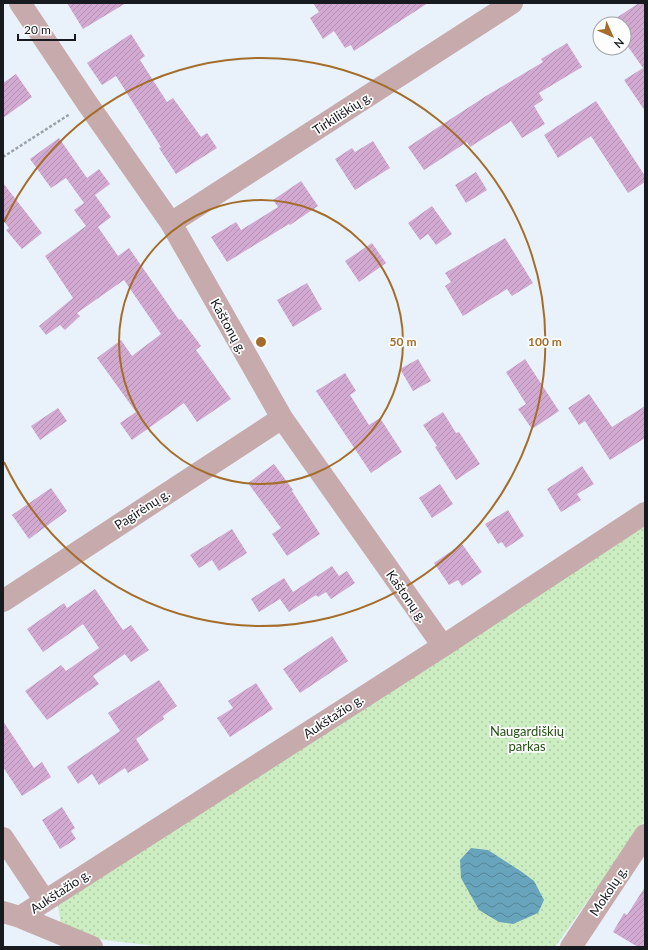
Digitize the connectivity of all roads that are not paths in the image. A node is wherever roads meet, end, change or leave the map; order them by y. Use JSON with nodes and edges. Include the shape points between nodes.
{"nodes":[{"id":1,"x":20,"y":3,"type":"edge"},
{"id":2,"x":512,"y":3,"type":"edge"},
{"id":3,"x":171,"y":223,"type":"junction"},
{"id":4,"x":282,"y":418,"type":"junction"},
{"id":5,"x":645,"y":513,"type":"edge"},
{"id":6,"x":3,"y":601,"type":"edge"},
{"id":7,"x":442,"y":646,"type":"junction"},
{"id":8,"x":645,"y":836,"type":"edge"},
{"id":9,"x":3,"y":838,"type":"edge"},
{"id":10,"x":45,"y":901,"type":"junction"},
{"id":11,"x":11,"y":915,"type":"edge"},
{"id":12,"x":92,"y":947,"type":"edge"},
{"id":13,"x":571,"y":947,"type":"edge"}],
"edges":[{"from":1,"to":3,"type":"street","name":"Kaštonų g."},
{"from":2,"to":3,"type":"street","name":"Tirkiliškių g."},
{"from":3,"to":4,"type":"street","name":"Kaštonų g."},
{"from":4,"to":6,"type":"street","name":"Pagirėnų g."},
{"from":4,"to":7,"type":"street","name":"Kaštonų g."},
{"from":5,"to":7,"type":"street","name":"Aukštažio g."},
{"from":7,"to":10,"type":"street","name":"Aukštažio g."},
{"from":8,"to":13,"type":"street","name":"Mokolų g."},
{"from":9,"to":10,"type":"street"},
{"from":10,"to":11,"type":"street","name":"Aukštažio g."},
{"from":11,"to":12,"type":"street"}]}
